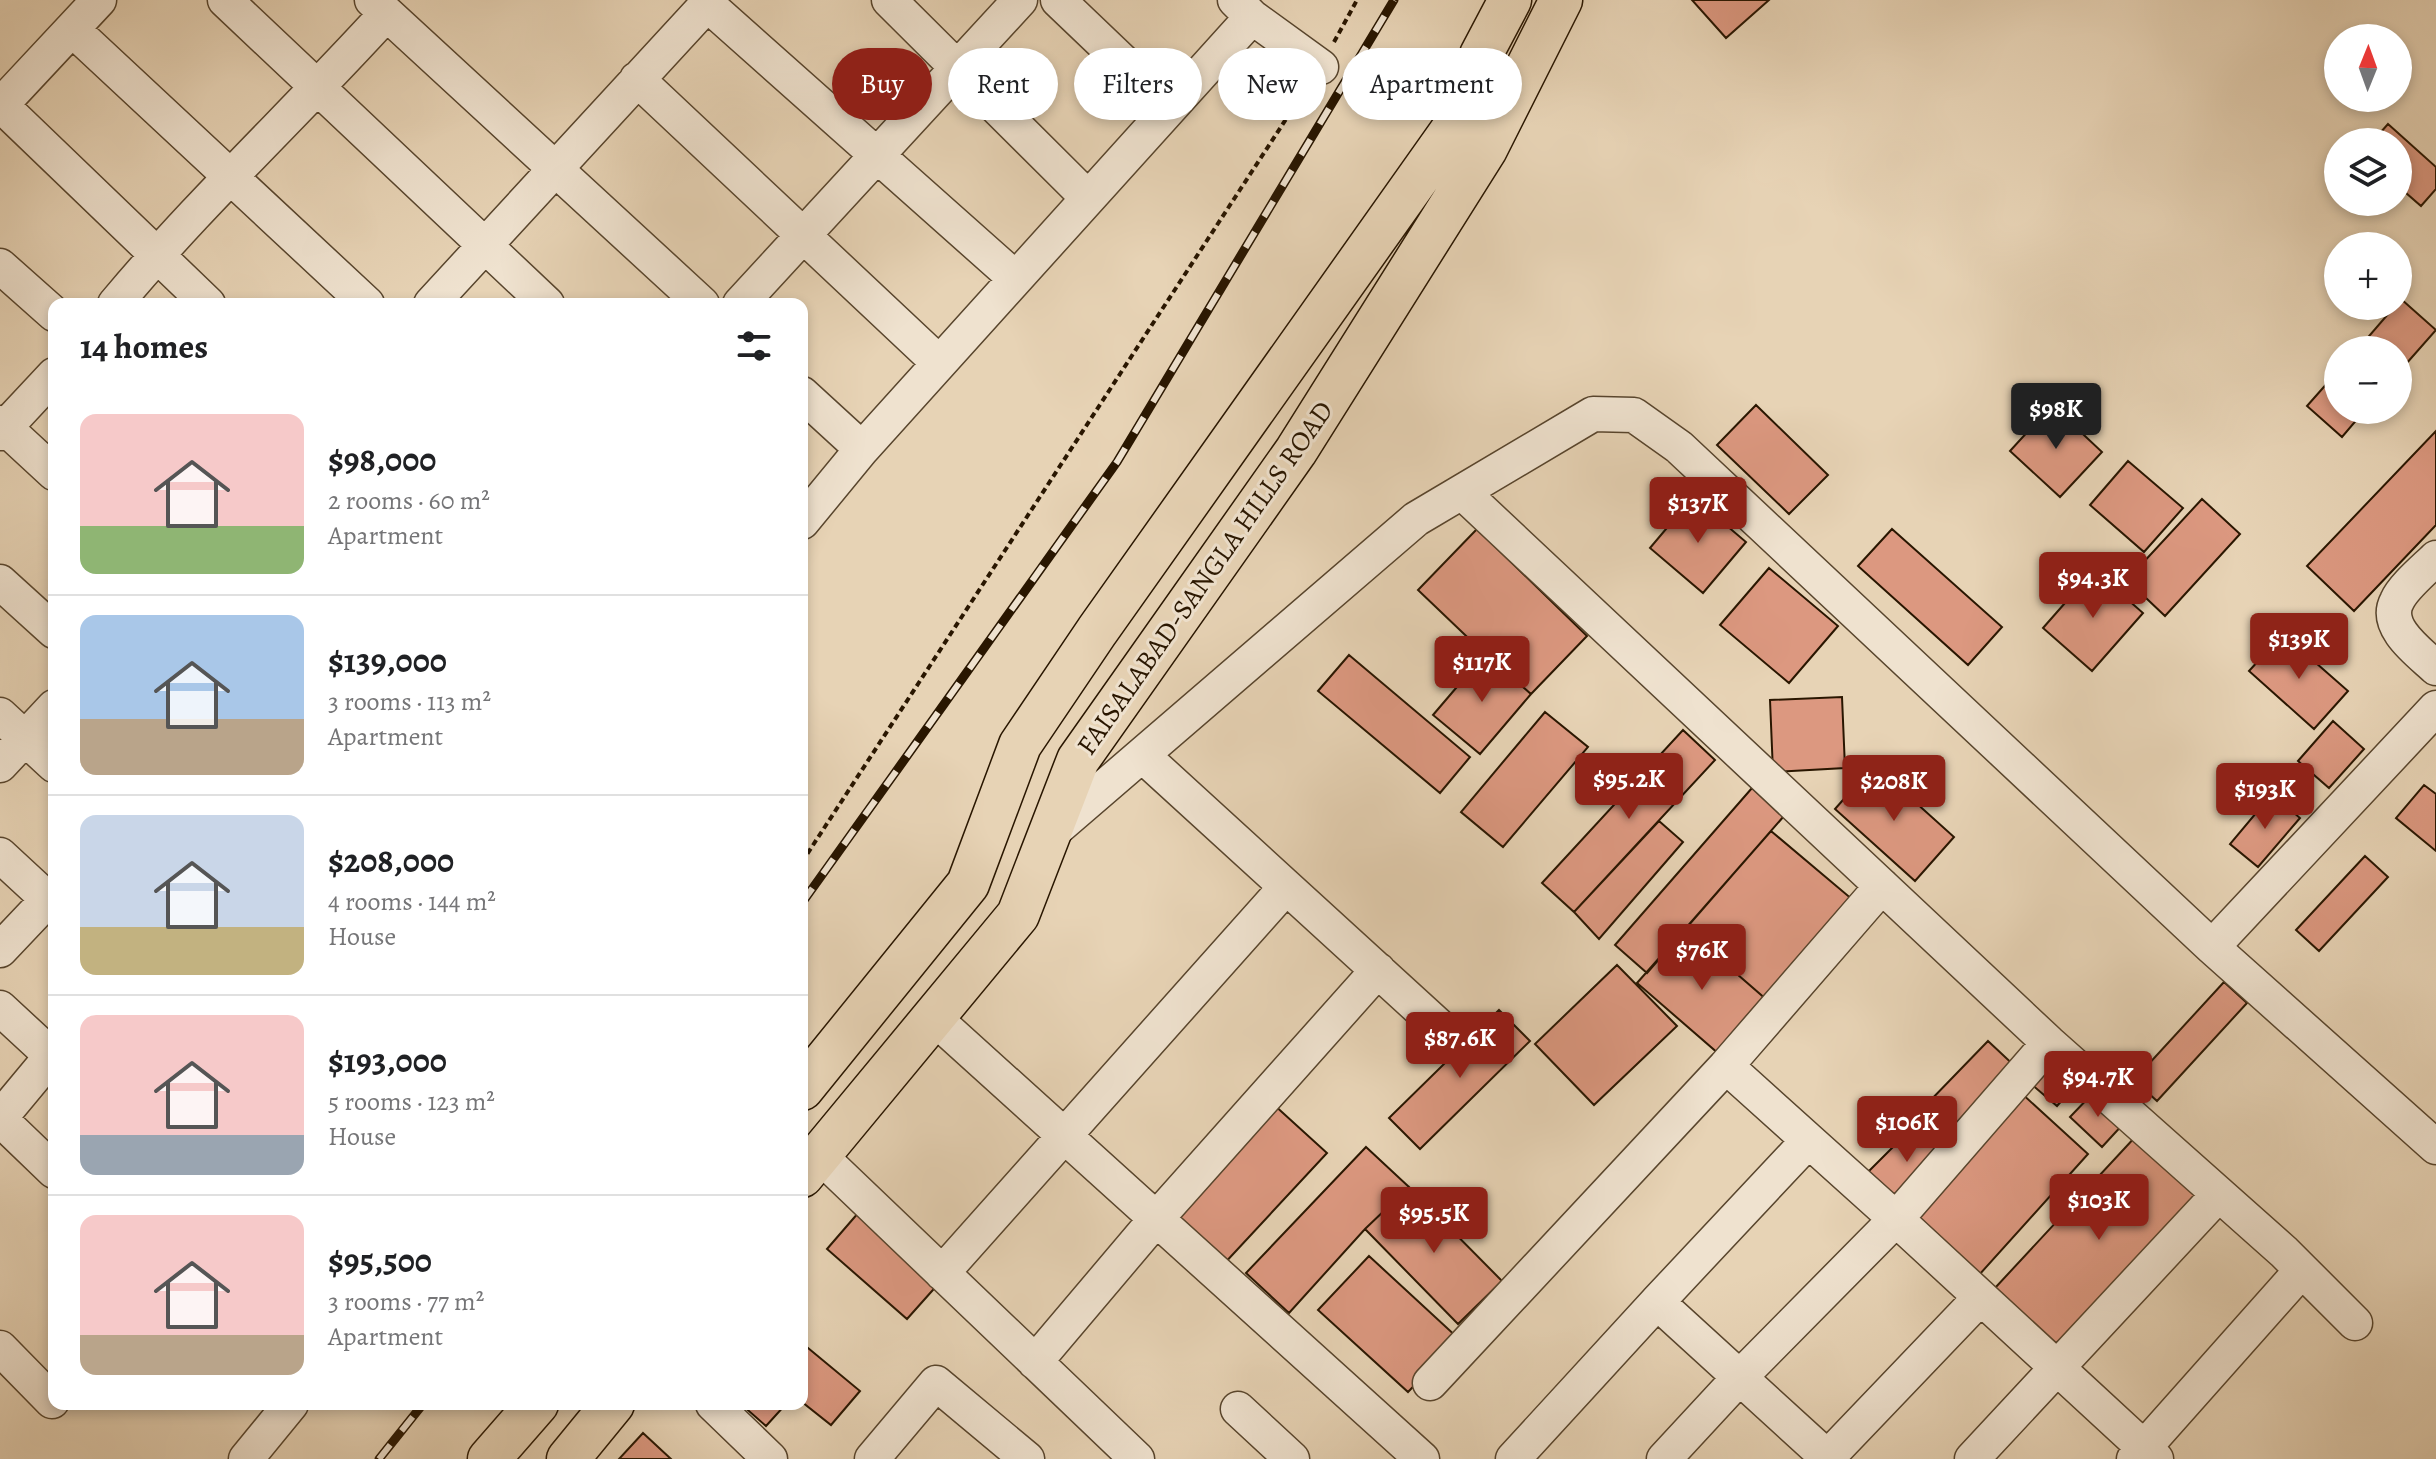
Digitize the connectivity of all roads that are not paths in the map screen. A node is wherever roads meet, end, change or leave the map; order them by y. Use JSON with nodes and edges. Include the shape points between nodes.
{"nodes":[{"id":1,"x":99,"y":0,"type":"edge"},
{"id":2,"x":225,"y":0,"type":"edge"},
{"id":3,"x":889,"y":0,"type":"edge"},
{"id":4,"x":1020,"y":0,"type":"edge"},
{"id":5,"x":1058,"y":0,"type":"edge"},
{"id":6,"x":1510,"y":0,"type":"edge"},
{"id":7,"x":1561,"y":0,"type":"edge"},
{"id":8,"x":709,"y":2,"type":"edge"},
{"id":9,"x":1244,"y":6,"type":"edge"},
{"id":10,"x":379,"y":7,"type":"edge"},
{"id":11,"x":72,"y":29,"type":"junction"},
{"id":12,"x":976,"y":48,"type":"edge"},
{"id":13,"x":1108,"y":48,"type":"edge"},
{"id":14,"x":1297,"y":48,"type":"edge"},
{"id":15,"x":948,"y":58,"type":"edge"},
{"id":16,"x":1202,"y":63,"type":"edge"},
{"id":17,"x":637,"y":79,"type":"junction"},
{"id":18,"x":948,"y":79,"type":"edge"},
{"id":19,"x":318,"y":88,"type":"junction"},
{"id":20,"x":4,"y":93,"type":"edge"},
{"id":21,"x":1010,"y":120,"type":"edge"},
{"id":22,"x":1158,"y":120,"type":"edge"},
{"id":23,"x":877,"y":156,"type":"junction"},
{"id":24,"x":554,"y":169,"type":"junction"},
{"id":25,"x":230,"y":175,"type":"junction"},
{"id":26,"x":1088,"y":198,"type":"junction"},
{"id":27,"x":804,"y":236,"type":"junction"},
{"id":28,"x":484,"y":244,"type":"junction"},
{"id":29,"x":155,"y":256,"type":"junction"},
{"id":30,"x":0,"y":266,"type":"edge"},
{"id":31,"x":1015,"y":278,"type":"junction"},
{"id":32,"x":120,"y":298,"type":"edge"},
{"id":33,"x":201,"y":298,"type":"edge"},
{"id":34,"x":361,"y":298,"type":"edge"},
{"id":35,"x":436,"y":298,"type":"edge"},
{"id":36,"x":541,"y":298,"type":"edge"},
{"id":37,"x":695,"y":298,"type":"edge"},
{"id":38,"x":746,"y":298,"type":"edge"},
{"id":39,"x":48,"y":309,"type":"edge"},
{"id":40,"x":939,"y":363,"type":"junction"},
{"id":41,"x":48,"y":381,"type":"edge"},
{"id":42,"x":808,"y":400,"type":"edge"},
{"id":43,"x":2,"y":428,"type":"edge"},
{"id":44,"x":862,"y":449,"type":"junction"},
{"id":45,"x":48,"y":468,"type":"edge"},
{"id":46,"x":1463,"y":493,"type":"junction"},
{"id":47,"x":808,"y":515,"type":"edge"},
{"id":48,"x":2436,"y":558,"type":"edge"},
{"id":49,"x":0,"y":582,"type":"edge"},
{"id":50,"x":48,"y":626,"type":"edge"},
{"id":51,"x":2436,"y":668,"type":"edge"},
{"id":52,"x":2436,"y":708,"type":"edge"},
{"id":53,"x":48,"y":713,"type":"edge"},
{"id":54,"x":0,"y":715,"type":"edge"},
{"id":55,"x":25,"y":738,"type":"junction"},
{"id":56,"x":1142,"y":755,"type":"junction"},
{"id":57,"x":48,"y":759,"type":"edge"},
{"id":58,"x":0,"y":765,"type":"edge"},
{"id":59,"x":1049,"y":834,"type":"junction"},
{"id":60,"x":0,"y":855,"type":"edge"},
{"id":61,"x":1882,"y":886,"type":"junction"},
{"id":62,"x":1286,"y":887,"type":"junction"},
{"id":63,"x":48,"y":896,"type":"edge"},
{"id":64,"x":48,"y":903,"type":"edge"},
{"id":65,"x":2212,"y":947,"type":"junction"},
{"id":66,"x":0,"y":950,"type":"edge"},
{"id":67,"x":1378,"y":970,"type":"junction"},
{"id":68,"x":0,"y":1008,"type":"edge"},
{"id":69,"x":933,"y":1017,"type":"junction"},
{"id":70,"x":853,"y":1026,"type":"junction"},
{"id":71,"x":1444,"y":1031,"type":"dead end"},
{"id":72,"x":2049,"y":1043,"type":"junction"},
{"id":73,"x":48,"y":1051,"type":"edge"},
{"id":74,"x":48,"y":1062,"type":"edge"},
{"id":75,"x":895,"y":1064,"type":"junction"},
{"id":76,"x":1726,"y":1066,"type":"junction"},
{"id":77,"x":808,"y":1082,"type":"edge"},
{"id":78,"x":0,"y":1119,"type":"edge"},
{"id":79,"x":1063,"y":1135,"type":"junction"},
{"id":80,"x":1808,"y":1141,"type":"junction"},
{"id":81,"x":2436,"y":1147,"type":"edge"},
{"id":82,"x":48,"y":1165,"type":"edge"},
{"id":83,"x":811,"y":1166,"type":"edge"},
{"id":84,"x":2218,"y":1195,"type":"junction"},
{"id":85,"x":1156,"y":1219,"type":"junction"},
{"id":86,"x":1896,"y":1219,"type":"junction"},
{"id":87,"x":2302,"y":1270,"type":"junction"},
{"id":88,"x":942,"y":1273,"type":"junction"},
{"id":89,"x":1980,"y":1298,"type":"junction"},
{"id":90,"x":1657,"y":1302,"type":"junction"},
{"id":91,"x":2355,"y":1323,"type":"dead end"},
{"id":92,"x":0,"y":1348,"type":"edge"},
{"id":93,"x":1035,"y":1362,"type":"junction"},
{"id":94,"x":2059,"y":1369,"type":"junction"},
{"id":95,"x":1739,"y":1378,"type":"junction"},
{"id":96,"x":1430,"y":1383,"type":"dead end"},
{"id":97,"x":48,"y":1397,"type":"edge"},
{"id":98,"x":1238,"y":1409,"type":"dead end"},
{"id":99,"x":286,"y":1410,"type":"edge"},
{"id":100,"x":534,"y":1410,"type":"edge"},
{"id":101,"x":536,"y":1410,"type":"edge"},
{"id":102,"x":608,"y":1410,"type":"edge"},
{"id":103,"x":719,"y":1410,"type":"edge"},
{"id":104,"x":2145,"y":1455,"type":"edge"},
{"id":105,"x":1828,"y":1458,"type":"edge"},
{"id":106,"x":246,"y":1459,"type":"edge"},
{"id":107,"x":489,"y":1459,"type":"edge"},
{"id":108,"x":507,"y":1459,"type":"edge"},
{"id":109,"x":568,"y":1459,"type":"edge"},
{"id":110,"x":770,"y":1459,"type":"edge"},
{"id":111,"x":872,"y":1459,"type":"edge"},
{"id":112,"x":1027,"y":1459,"type":"edge"},
{"id":113,"x":1137,"y":1459,"type":"edge"},
{"id":114,"x":1292,"y":1459,"type":"edge"},
{"id":115,"x":1422,"y":1459,"type":"edge"},
{"id":116,"x":1513,"y":1459,"type":"edge"},
{"id":117,"x":1664,"y":1459,"type":"edge"},
{"id":118,"x":1972,"y":1459,"type":"edge"}],
"edges":[{"from":1,"to":11,"type":"street"},
{"from":2,"to":19,"type":"street"},
{"from":3,"to":15,"type":"street"},
{"from":4,"to":12,"type":"street"},
{"from":5,"to":13,"type":"street"},
{"from":6,"to":70,"type":"main road","name":"FAISALABAD-SANGLA HILLS ROAD","via":[[1481,55],[1452,130],[1020,745],[968,884]]},
{"from":7,"to":59,"type":"main road","name":"FAISALABAD-SANGLA HILLS ROAD","via":[[1486,149],[1305,438],[1078,760]]},
{"from":8,"to":17,"type":"street"},
{"from":8,"to":23,"type":"street"},
{"from":9,"to":14,"type":"street"},
{"from":9,"to":16,"type":"street"},
{"from":10,"to":19,"type":"street"},
{"from":10,"to":24,"type":"street"},
{"from":11,"to":20,"type":"street"},
{"from":11,"to":25,"type":"street"},
{"from":17,"to":24,"type":"street"},
{"from":17,"to":27,"type":"street"},
{"from":18,"to":23,"type":"street"},
{"from":19,"to":25,"type":"street"},
{"from":19,"to":28,"type":"street"},
{"from":20,"to":29,"type":"street"},
{"from":21,"to":26,"type":"street"},
{"from":22,"to":26,"type":"street"},
{"from":23,"to":27,"type":"street"},
{"from":23,"to":31,"type":"street"},
{"from":24,"to":28,"type":"street"},
{"from":24,"to":37,"type":"street"},
{"from":25,"to":29,"type":"street"},
{"from":25,"to":34,"type":"street"},
{"from":26,"to":31,"type":"street"},
{"from":27,"to":38,"type":"street"},
{"from":27,"to":40,"type":"street"},
{"from":28,"to":35,"type":"street"},
{"from":28,"to":36,"type":"street"},
{"from":29,"to":32,"type":"street"},
{"from":29,"to":33,"type":"street"},
{"from":30,"to":39,"type":"street"},
{"from":31,"to":40,"type":"street"},
{"from":40,"to":44,"type":"street"},
{"from":41,"to":43,"type":"street"},
{"from":42,"to":44,"type":"street"},
{"from":43,"to":45,"type":"street"},
{"from":44,"to":47,"type":"street"},
{"from":46,"to":56,"type":"street","via":[[1416,519]]},
{"from":46,"to":61,"type":"street"},
{"from":46,"to":65,"type":"street","via":[[1593,414],[1634,415],[1679,447]]},
{"from":48,"to":51,"type":"street","via":[[2396,601],[2394,619]]},
{"from":49,"to":50,"type":"street"},
{"from":52,"to":65,"type":"street"},
{"from":53,"to":55,"type":"street"},
{"from":54,"to":55,"type":"street"},
{"from":55,"to":57,"type":"street"},
{"from":55,"to":58,"type":"street"},
{"from":56,"to":59,"type":"street"},
{"from":56,"to":62,"type":"street"},
{"from":59,"to":69,"type":"main road","name":"FAISALABAD-SANGLA HILLS ROAD","via":[[1018,915]]},
{"from":60,"to":63,"type":"street"},
{"from":61,"to":72,"type":"street"},
{"from":61,"to":76,"type":"street"},
{"from":62,"to":67,"type":"street"},
{"from":62,"to":79,"type":"street"},
{"from":64,"to":66,"type":"street"},
{"from":65,"to":81,"type":"street"},
{"from":67,"to":71,"type":"street"},
{"from":67,"to":85,"type":"street"},
{"from":68,"to":73,"type":"street"},
{"from":69,"to":75,"type":"main road","name":"FAISALABAD-SANGLA HILLS ROAD"},
{"from":69,"to":79,"type":"street"},
{"from":70,"to":75,"type":"main road"},
{"from":70,"to":77,"type":"main road","name":"FAISALABAD-SANGLA HILLS ROAD"},
{"from":72,"to":84,"type":"street"},
{"from":72,"to":86,"type":"street"},
{"from":74,"to":78,"type":"street"},
{"from":75,"to":83,"type":"main road","name":"FAISALABAD-SANGLA HILLS ROAD"},
{"from":76,"to":80,"type":"street"},
{"from":76,"to":96,"type":"street"},
{"from":78,"to":82,"type":"street"},
{"from":79,"to":85,"type":"street"},
{"from":79,"to":88,"type":"street"},
{"from":80,"to":86,"type":"street"},
{"from":80,"to":90,"type":"street"},
{"from":83,"to":88,"type":"street"},
{"from":84,"to":87,"type":"street"},
{"from":84,"to":94,"type":"street"},
{"from":85,"to":93,"type":"street"},
{"from":85,"to":115,"type":"street"},
{"from":86,"to":89,"type":"street"},
{"from":86,"to":95,"type":"street"},
{"from":87,"to":91,"type":"street"},
{"from":87,"to":104,"type":"street"},
{"from":88,"to":93,"type":"street"},
{"from":89,"to":94,"type":"street"},
{"from":89,"to":105,"type":"street"},
{"from":90,"to":95,"type":"street"},
{"from":90,"to":116,"type":"street"},
{"from":92,"to":97,"type":"street"},
{"from":93,"to":113,"type":"street"},
{"from":94,"to":104,"type":"street"},
{"from":94,"to":118,"type":"street"},
{"from":95,"to":105,"type":"street"},
{"from":95,"to":117,"type":"street"},
{"from":98,"to":114,"type":"street"},
{"from":99,"to":106,"type":"street"},
{"from":100,"to":107,"type":"main road"},
{"from":101,"to":108,"type":"main road"},
{"from":102,"to":109,"type":"main road"},
{"from":103,"to":110,"type":"street"},
{"from":111,"to":112,"type":"street","via":[[936,1383]]}]}
